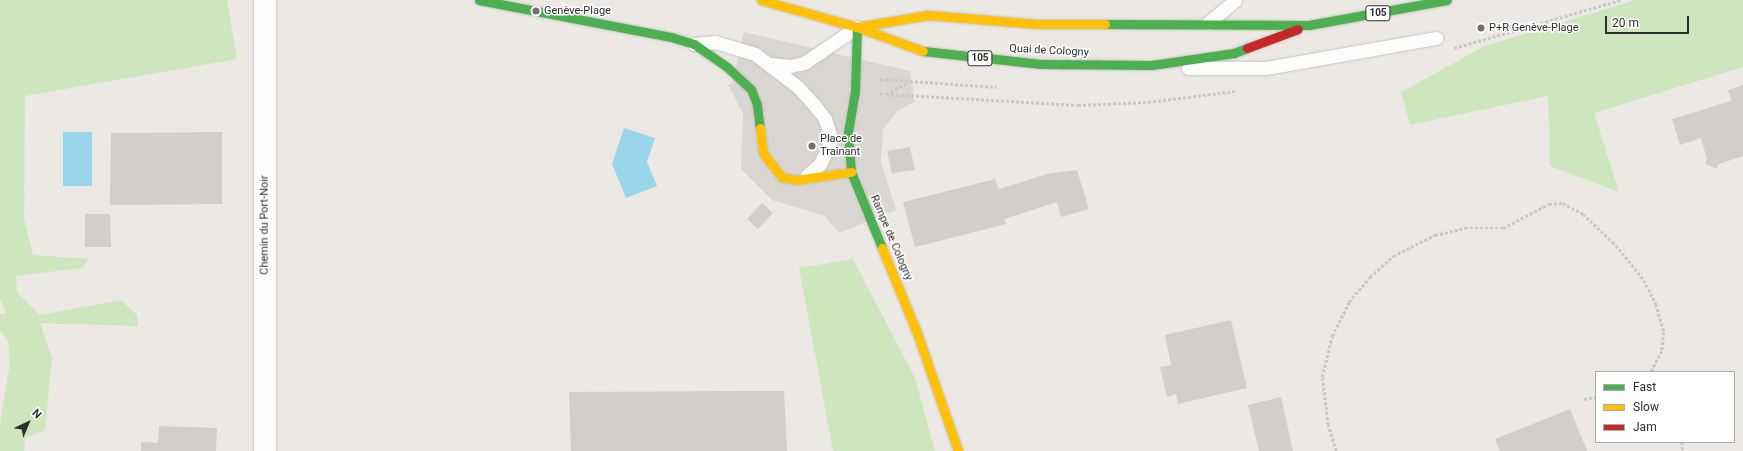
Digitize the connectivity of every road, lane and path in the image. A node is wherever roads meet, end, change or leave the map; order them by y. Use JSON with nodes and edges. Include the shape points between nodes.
{"nodes":[{"id":1,"x":265,"y":0,"type":"edge"},
{"id":2,"x":479,"y":0,"type":"edge"},
{"id":3,"x":761,"y":0,"type":"edge"},
{"id":4,"x":1235,"y":0,"type":"edge"},
{"id":5,"x":1447,"y":0,"type":"edge"},
{"id":6,"x":1208,"y":23,"type":"junction"},
{"id":7,"x":1309,"y":25,"type":"junction"},
{"id":8,"x":857,"y":27,"type":"junction"},
{"id":9,"x":1436,"y":38,"type":"dead end"},
{"id":10,"x":694,"y":44,"type":"junction"},
{"id":11,"x":771,"y":64,"type":"junction"},
{"id":12,"x":1152,"y":65,"type":"junction"},
{"id":13,"x":911,"y":82,"type":"dead end"},
{"id":14,"x":1000,"y":88,"type":"dead end"},
{"id":15,"x":851,"y":172,"type":"junction"},
{"id":16,"x":796,"y":180,"type":"junction"},
{"id":17,"x":1652,"y":371,"type":"edge"},
{"id":18,"x":1595,"y":397,"type":"edge"},
{"id":19,"x":1584,"y":399,"type":"dead end"},
{"id":20,"x":265,"y":451,"type":"edge"},
{"id":21,"x":958,"y":451,"type":"edge"},
{"id":22,"x":1336,"y":451,"type":"edge"}],
"edges":[{"from":1,"to":20,"type":"street","name":"Chemin du Port-Noir"},
{"from":2,"to":10,"type":"main road","via":[[671,37]]},
{"from":3,"to":8,"type":"main road","number":"105"},
{"from":4,"to":6,"type":"lane"},
{"from":5,"to":7,"type":"main road","name":"Quai de Cologny","number":"105"},
{"from":6,"to":7,"type":"main road","name":"Quai de Cologny","number":"105"},
{"from":6,"to":8,"type":"main road","name":"Quai de Cologny","number":"105","via":[[1126,26],[1038,24],[928,15]]},
{"from":7,"to":12,"type":"main road","name":"Quai de Cologny","number":"105","via":[[1234,53]]},
{"from":8,"to":11,"type":"lane","via":[[804,63],[790,66]]},
{"from":8,"to":12,"type":"main road","name":"Quai de Cologny","number":"105","via":[[925,52],[1041,64]]},
{"from":8,"to":15,"type":"main road","name":"Rampe de Cologny","via":[[855,91],[848,132]]},
{"from":9,"to":12,"type":"lane","via":[[1266,68],[1210,69]]},
{"from":10,"to":11,"type":"lane","via":[[715,42],[737,47]]},
{"from":10,"to":16,"type":"main road","via":[[727,67],[751,89],[757,105],[766,160],[782,177]]},
{"from":11,"to":16,"type":"lane","via":[[815,106],[825,119],[830,134],[829,146],[820,164],[806,176]]},
{"from":13,"to":14,"type":"path"},
{"from":15,"to":16,"type":"main road"},
{"from":15,"to":21,"type":"main road","name":"Rampe de Cologny","via":[[917,333]]},
{"from":17,"to":22,"type":"path","via":[[1662,351],[1664,332],[1656,304],[1644,280],[1616,245],[1583,214],[1568,204],[1555,203],[1503,228],[1465,228],[1435,235],[1393,256],[1370,277],[1349,302],[1332,336],[1322,377],[1328,425]]},
{"from":18,"to":19,"type":"path"}]}
